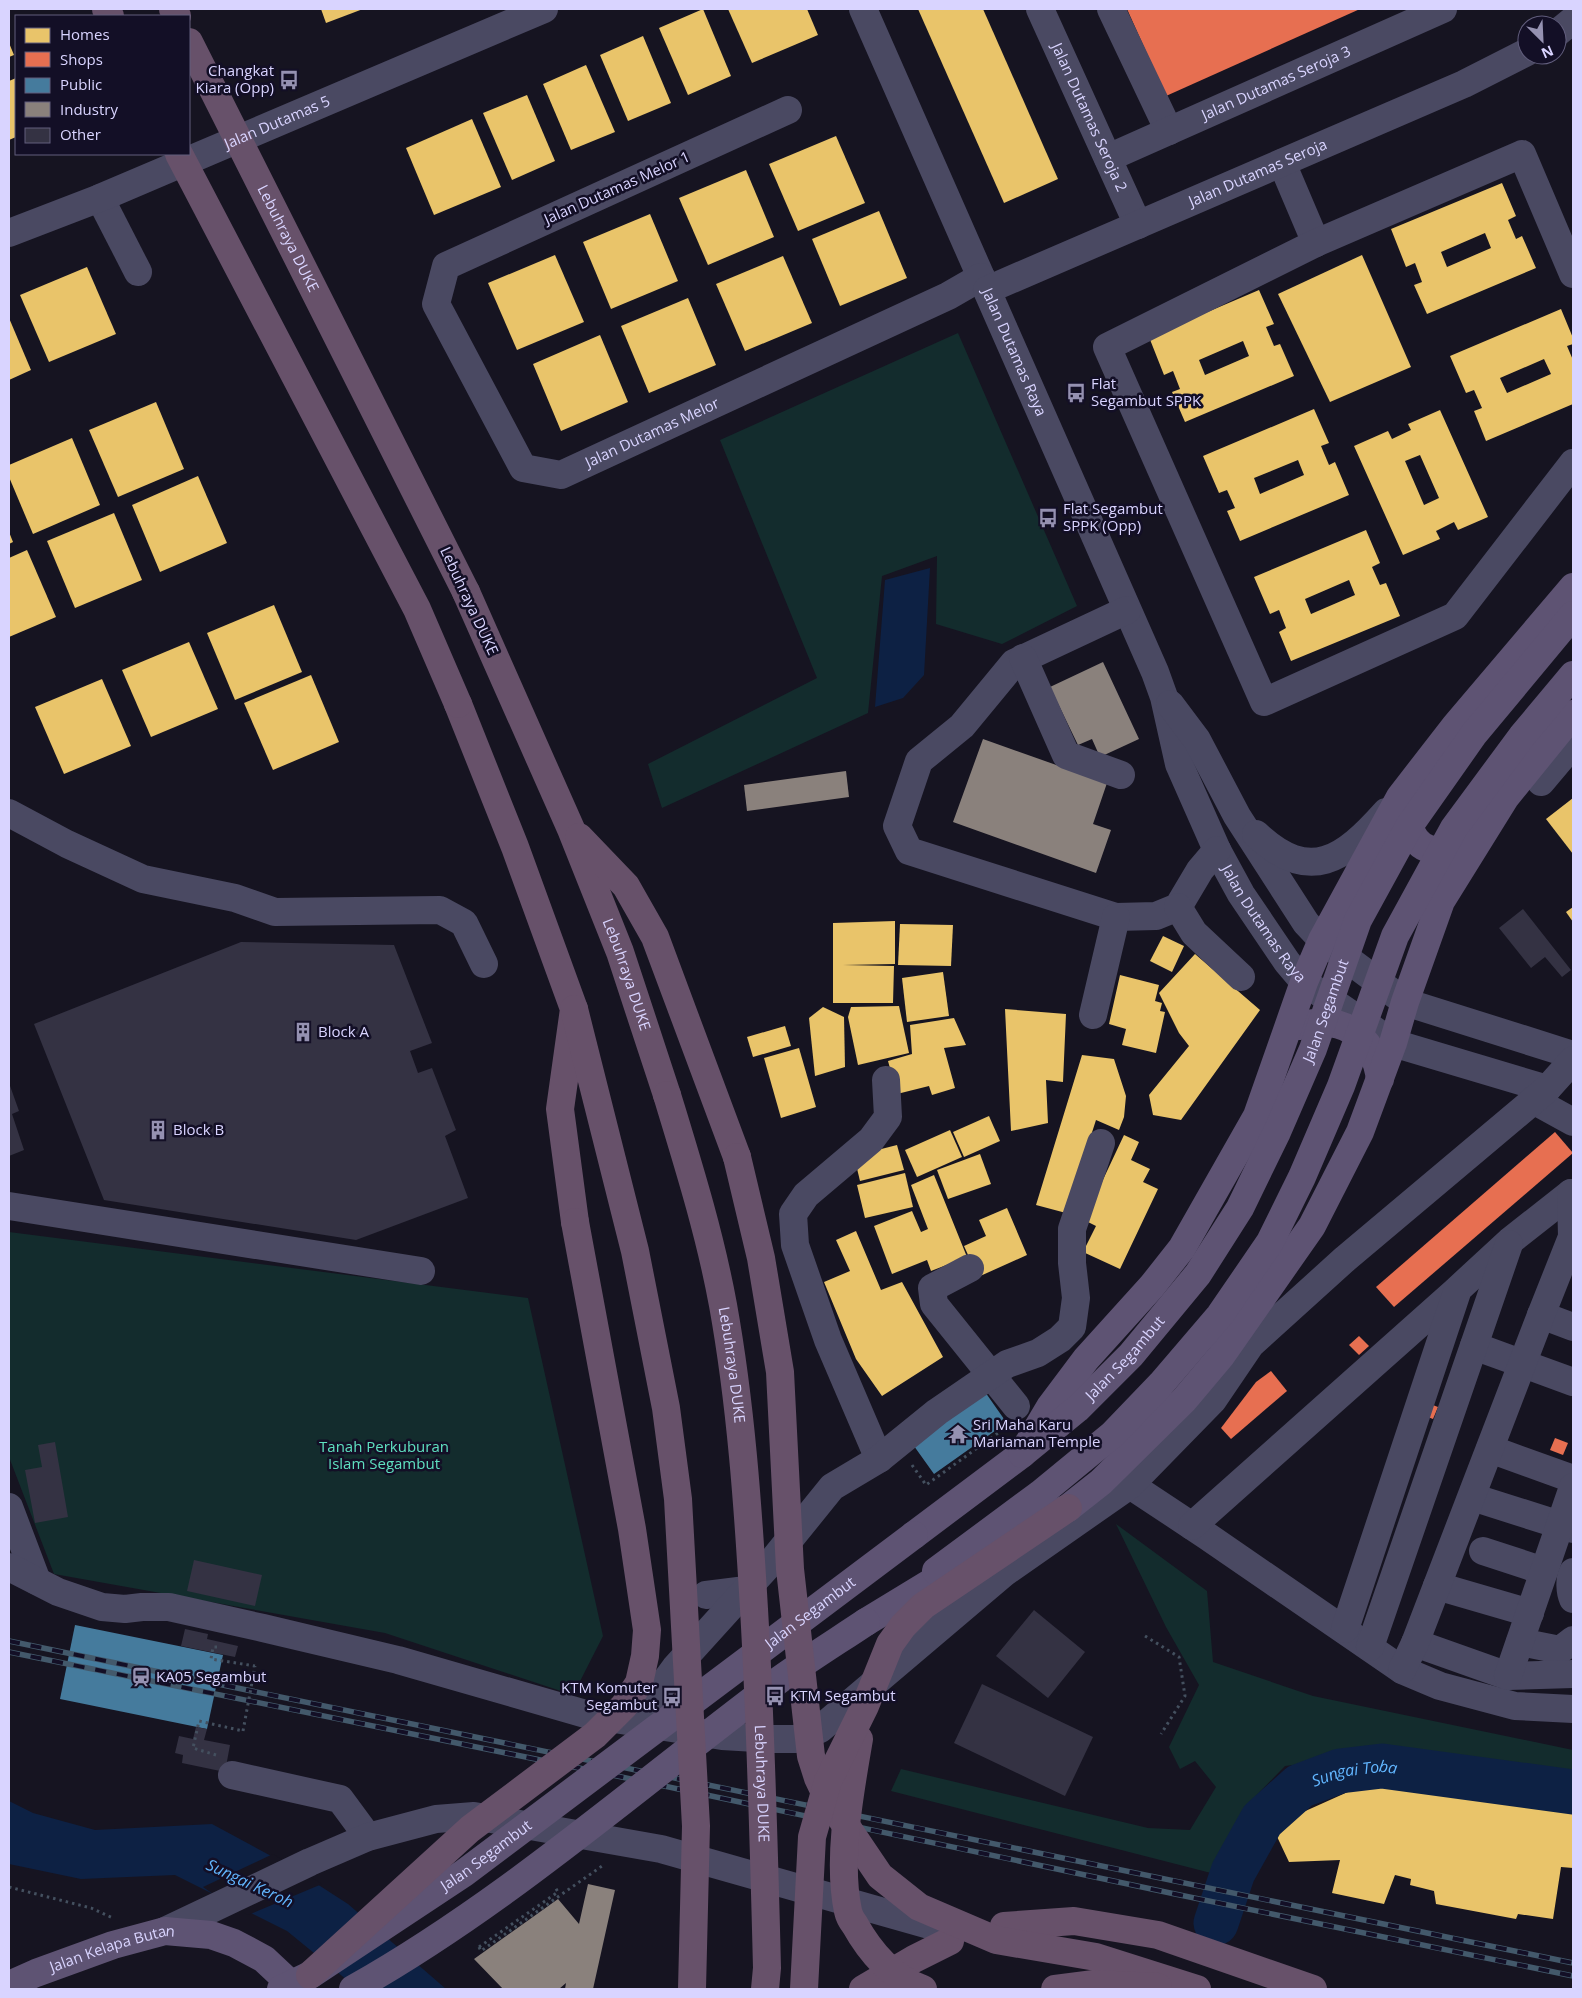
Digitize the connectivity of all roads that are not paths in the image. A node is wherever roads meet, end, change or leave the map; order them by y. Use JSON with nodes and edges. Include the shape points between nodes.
{"nodes":[{"id":1,"x":544,"y":9,"type":"edge"},
{"id":2,"x":863,"y":9,"type":"edge"},
{"id":3,"x":1040,"y":9,"type":"edge"},
{"id":4,"x":1111,"y":9,"type":"edge"},
{"id":5,"x":1443,"y":9,"type":"edge"},
{"id":6,"x":190,"y":44,"type":"edge"},
{"id":7,"x":1517,"y":57,"type":"edge"},
{"id":8,"x":788,"y":110,"type":"dead end"},
{"id":9,"x":1169,"y":131,"type":"junction"},
{"id":10,"x":180,"y":155,"type":"edge"},
{"id":11,"x":1108,"y":158,"type":"junction"},
{"id":12,"x":1282,"y":163,"type":"junction"},
{"id":13,"x":100,"y":198,"type":"junction"},
{"id":14,"x":1138,"y":226,"type":"junction"},
{"id":15,"x":9,"y":233,"type":"edge"},
{"id":16,"x":1316,"y":243,"type":"junction"},
{"id":17,"x":446,"y":266,"type":"joint"},
{"id":18,"x":138,"y":272,"type":"dead end"},
{"id":19,"x":1573,"y":274,"type":"edge"},
{"id":20,"x":984,"y":284,"type":"junction"},
{"id":21,"x":1573,"y":463,"type":"edge"},
{"id":22,"x":1573,"y":587,"type":"edge"},
{"id":23,"x":1127,"y":610,"type":"junction"},
{"id":24,"x":1573,"y":615,"type":"edge"},
{"id":25,"x":1023,"y":658,"type":"junction"},
{"id":26,"x":1573,"y":676,"type":"edge"},
{"id":27,"x":1164,"y":697,"type":"junction"},
{"id":28,"x":1573,"y":714,"type":"edge"},
{"id":29,"x":1573,"y":744,"type":"edge"},
{"id":30,"x":1420,"y":773,"type":"junction"},
{"id":31,"x":1121,"y":775,"type":"dead end"},
{"id":32,"x":1541,"y":782,"type":"dead end"},
{"id":33,"x":1400,"y":797,"type":"junction"},
{"id":34,"x":1504,"y":798,"type":"junction"},
{"id":35,"x":9,"y":813,"type":"edge"},
{"id":36,"x":1237,"y":816,"type":"junction"},
{"id":37,"x":571,"y":829,"type":"junction"},
{"id":38,"x":1217,"y":850,"type":"junction"},
{"id":39,"x":1178,"y":908,"type":"junction"},
{"id":40,"x":1116,"y":917,"type":"junction"},
{"id":41,"x":1322,"y":940,"type":"junction"},
{"id":42,"x":484,"y":964,"type":"dead end"},
{"id":43,"x":1241,"y":977,"type":"dead end"},
{"id":44,"x":1304,"y":982,"type":"junction"},
{"id":45,"x":1406,"y":1002,"type":"junction"},
{"id":46,"x":574,"y":1009,"type":"junction"},
{"id":47,"x":1093,"y":1015,"type":"dead end"},
{"id":48,"x":1287,"y":1033,"type":"junction"},
{"id":49,"x":1393,"y":1043,"type":"junction"},
{"id":50,"x":1573,"y":1055,"type":"edge"},
{"id":51,"x":1573,"y":1060,"type":"edge"},
{"id":52,"x":1380,"y":1079,"type":"junction"},
{"id":53,"x":1573,"y":1079,"type":"edge"},
{"id":54,"x":886,"y":1080,"type":"dead end"},
{"id":55,"x":1540,"y":1095,"type":"junction"},
{"id":56,"x":1573,"y":1122,"type":"edge"},
{"id":57,"x":1101,"y":1143,"type":"dead end"},
{"id":58,"x":1573,"y":1192,"type":"edge"},
{"id":59,"x":9,"y":1206,"type":"edge"},
{"id":60,"x":1510,"y":1242,"type":"junction"},
{"id":61,"x":1570,"y":1250,"type":"edge"},
{"id":62,"x":970,"y":1268,"type":"dead end"},
{"id":63,"x":421,"y":1271,"type":"dead end"},
{"id":64,"x":1458,"y":1290,"type":"junction"},
{"id":65,"x":1540,"y":1315,"type":"junction"},
{"id":66,"x":1573,"y":1328,"type":"edge"},
{"id":67,"x":1470,"y":1358,"type":"junction"},
{"id":68,"x":1522,"y":1364,"type":"junction"},
{"id":69,"x":991,"y":1375,"type":"junction"},
{"id":70,"x":1573,"y":1382,"type":"edge"},
{"id":71,"x":1016,"y":1406,"type":"road end"},
{"id":72,"x":1490,"y":1449,"type":"junction"},
{"id":73,"x":888,"y":1452,"type":"junction"},
{"id":74,"x":1022,"y":1454,"type":"junction"},
{"id":75,"x":1573,"y":1479,"type":"edge"},
{"id":76,"x":1130,"y":1485,"type":"junction"},
{"id":77,"x":1573,"y":1487,"type":"edge"},
{"id":78,"x":1472,"y":1497,"type":"junction"},
{"id":79,"x":9,"y":1507,"type":"edge"},
{"id":80,"x":1068,"y":1508,"type":"junction"},
{"id":81,"x":1192,"y":1526,"type":"junction"},
{"id":82,"x":1567,"y":1527,"type":"edge"},
{"id":83,"x":1483,"y":1551,"type":"dead end"},
{"id":84,"x":9,"y":1567,"type":"edge"},
{"id":85,"x":1544,"y":1571,"type":"junction"},
{"id":86,"x":1573,"y":1572,"type":"edge"},
{"id":87,"x":37,"y":1581,"type":"junction"},
{"id":88,"x":1437,"y":1586,"type":"junction"},
{"id":89,"x":746,"y":1590,"type":"junction"},
{"id":90,"x":706,"y":1595,"type":"dead end"},
{"id":91,"x":1573,"y":1599,"type":"edge"},
{"id":92,"x":1530,"y":1613,"type":"junction"},
{"id":93,"x":866,"y":1622,"type":"junction"},
{"id":94,"x":1345,"y":1629,"type":"junction"},
{"id":95,"x":1573,"y":1640,"type":"edge"},
{"id":96,"x":1520,"y":1642,"type":"junction"},
{"id":97,"x":1415,"y":1643,"type":"junction"},
{"id":98,"x":1370,"y":1647,"type":"junction"},
{"id":99,"x":1402,"y":1670,"type":"junction"},
{"id":100,"x":1573,"y":1674,"type":"edge"},
{"id":101,"x":1508,"y":1676,"type":"junction"},
{"id":102,"x":865,"y":1706,"type":"junction"},
{"id":103,"x":1573,"y":1710,"type":"edge"},
{"id":104,"x":636,"y":1721,"type":"junction"},
{"id":105,"x":232,"y":1775,"type":"road end"},
{"id":106,"x":368,"y":1837,"type":"junction"},
{"id":107,"x":165,"y":1931,"type":"junction"},
{"id":108,"x":40,"y":1981,"type":"edge"},
{"id":109,"x":303,"y":1982,"type":"edge"},
{"id":110,"x":9,"y":1985,"type":"edge"},
{"id":111,"x":281,"y":1989,"type":"edge"},
{"id":112,"x":353,"y":1989,"type":"edge"},
{"id":113,"x":692,"y":1989,"type":"edge"},
{"id":114,"x":765,"y":1989,"type":"edge"},
{"id":115,"x":804,"y":1989,"type":"edge"},
{"id":116,"x":863,"y":1989,"type":"edge"},
{"id":117,"x":923,"y":1989,"type":"edge"},
{"id":118,"x":1054,"y":1989,"type":"edge"},
{"id":119,"x":1158,"y":1989,"type":"edge"},
{"id":120,"x":1196,"y":1989,"type":"edge"},
{"id":121,"x":1313,"y":1989,"type":"edge"}],
"edges":[{"from":1,"to":13,"type":"street","name":"Jalan Dutamas 5"},
{"from":2,"to":20,"type":"street","name":"Jalan Dutamas Raya"},
{"from":3,"to":11,"type":"street","name":"Jalan Dutamas Seroja 2"},
{"from":4,"to":9,"type":"street"},
{"from":5,"to":9,"type":"street","name":"Jalan Dutamas Seroja 3"},
{"from":6,"to":37,"type":"highway","name":"Lebuhraya DUKE","bridge":true,"via":[[466,592]]},
{"from":7,"to":12,"type":"street","name":"Jalan Dutamas Seroja","via":[[1464,84]]},
{"from":8,"to":17,"type":"street","name":"Jalan Dutamas Melor 1"},
{"from":9,"to":11,"type":"street","name":"Jalan Dutamas Seroja 3"},
{"from":10,"to":46,"type":"highway","bridge":true,"via":[[417,609],[515,846]]},
{"from":11,"to":14,"type":"street","name":"Jalan Dutamas Seroja 2"},
{"from":12,"to":14,"type":"street","name":"Jalan Dutamas Seroja"},
{"from":12,"to":16,"type":"street"},
{"from":13,"to":15,"type":"street","name":"Jalan Dutamas 5"},
{"from":13,"to":18,"type":"street"},
{"from":14,"to":20,"type":"street","name":"Jalan Dutamas Seroja"},
{"from":16,"to":19,"type":"street","via":[[1522,154]]},
{"from":16,"to":21,"type":"street","via":[[1107,347],[1264,702],[1455,616]]},
{"from":17,"to":20,"type":"street","name":"Jalan Dutamas Melor","via":[[436,304],[523,468],[561,474],[948,296]]},
{"from":20,"to":23,"type":"street","name":"Jalan Dutamas Raya"},
{"from":22,"to":30,"type":"main road","via":[[1455,726]]},
{"from":23,"to":25,"type":"street"},
{"from":23,"to":27,"type":"street","name":"Jalan Dutamas Raya"},
{"from":24,"to":74,"type":"main road","name":"Jalan Segambut","bridge":true,"via":[[1474,734],[1410,825],[1358,920],[1313,1049],[1277,1132],[1240,1208],[1198,1274],[1131,1355],[1077,1409]]},
{"from":25,"to":31,"type":"street","via":[[1066,755]]},
{"from":25,"to":40,"type":"street","via":[[1014,663],[962,726],[919,761],[897,826],[909,851]]},
{"from":26,"to":93,"type":"main road","bridge":true,"via":[[1522,736],[1454,828],[1395,936],[1341,1086],[1302,1176],[1270,1242],[1220,1315],[1113,1434],[1040,1494]]},
{"from":27,"to":36,"type":"street","name":"Jalan Dutamas Raya","via":[[1197,740]]},
{"from":27,"to":38,"type":"street","name":"Jalan Dutamas Raya","via":[[1179,764]]},
{"from":28,"to":34,"type":"main road"},
{"from":29,"to":32,"type":"street"},
{"from":30,"to":33,"type":"main road"},
{"from":30,"to":34,"type":"main road","via":[[1405,814],[1412,836],[1418,844],[1431,850],[1451,847],[1467,838]]},
{"from":33,"to":36,"type":"street","via":[[1360,841],[1324,860],[1304,863],[1272,849]]},
{"from":33,"to":41,"type":"main road"},
{"from":34,"to":45,"type":"main road","via":[[1440,900]]},
{"from":35,"to":42,"type":"street","via":[[144,879],[235,898],[275,912],[440,910],[464,923]]},
{"from":36,"to":41,"type":"street","name":"Jalan Dutamas Raya","via":[[1306,923]]},
{"from":37,"to":114,"type":"highway","name":"Lebuhraya DUKE","bridge":true,"via":[[620,952],[667,1095],[699,1199],[723,1304],[749,1518],[762,1745]]},
{"from":37,"to":120,"type":"highway","bridge":true,"via":[[626,886],[655,937],[737,1157],[761,1258],[780,1372],[790,1569],[811,1756],[828,1799],[880,1876],[919,1907],[996,1940],[1096,1957]]},
{"from":38,"to":39,"type":"street","via":[[1200,870]]},
{"from":38,"to":44,"type":"street","name":"Jalan Dutamas Raya","via":[[1240,894]]},
{"from":39,"to":40,"type":"street","via":[[1156,916]]},
{"from":39,"to":43,"type":"street","via":[[1194,933]]},
{"from":40,"to":47,"type":"street"},
{"from":41,"to":44,"type":"main road"},
{"from":41,"to":45,"type":"street","name":"Jalan Dutamas Raya"},
{"from":44,"to":48,"type":"main road"},
{"from":44,"to":49,"type":"street","name":"Jalan Dutamas Raya"},
{"from":45,"to":49,"type":"main road"},
{"from":45,"to":50,"type":"street","name":"Jalan Dutamas Raya"},
{"from":46,"to":109,"type":"highway","bridge":true,"via":[[560,1109],[575,1222],[632,1529],[647,1630],[639,1683],[624,1706],[595,1734],[470,1829]]},
{"from":46,"to":113,"type":"highway","bridge":true,"via":[[635,1251],[666,1408],[678,1499],[696,1826]]},
{"from":48,"to":52,"type":"main road","via":[[1313,1022],[1328,1022],[1354,1031],[1373,1052]]},
{"from":48,"to":74,"type":"main road","via":[[1257,1116],[1182,1248],[1060,1393]]},
{"from":49,"to":52,"type":"main road"},
{"from":49,"to":55,"type":"street","name":"Jalan Dutamas Raya"},
{"from":51,"to":55,"type":"street"},
{"from":52,"to":80,"type":"main road","via":[[1360,1132],[1312,1226],[1221,1356],[1136,1449]]},
{"from":53,"to":55,"type":"street"},
{"from":54,"to":73,"type":"street","via":[[888,1117],[871,1140],[806,1195],[793,1214],[795,1245],[828,1340]]},
{"from":55,"to":56,"type":"street","name":"Jalan Dutamas Raya"},
{"from":55,"to":76,"type":"street","via":[[1251,1344],[1212,1400]]},
{"from":57,"to":69,"type":"street","via":[[1072,1229],[1076,1298],[1072,1327],[1038,1353],[1007,1364]]},
{"from":58,"to":60,"type":"street"},
{"from":58,"to":61,"type":"street"},
{"from":59,"to":63,"type":"street"},
{"from":60,"to":64,"type":"street"},
{"from":60,"to":67,"type":"street"},
{"from":61,"to":65,"type":"street"},
{"from":62,"to":69,"type":"street","via":[[932,1288],[934,1304]]},
{"from":64,"to":81,"type":"street"},
{"from":64,"to":94,"type":"street"},
{"from":65,"to":66,"type":"street"},
{"from":65,"to":68,"type":"street"},
{"from":67,"to":68,"type":"street"},
{"from":67,"to":98,"type":"street"},
{"from":68,"to":70,"type":"street"},
{"from":68,"to":72,"type":"street"},
{"from":69,"to":71,"type":"street"},
{"from":69,"to":73,"type":"street","via":[[937,1412]]},
{"from":72,"to":75,"type":"street"},
{"from":72,"to":78,"type":"street"},
{"from":73,"to":89,"type":"street","via":[[832,1488]]},
{"from":74,"to":109,"type":"main road","name":"Jalan Segambut","bridge":true,"via":[[464,1872]]},
{"from":76,"to":81,"type":"street"},
{"from":76,"to":104,"type":"street","via":[[1004,1573],[820,1729],[796,1739],[771,1739],[722,1736]]},
{"from":77,"to":82,"type":"street"},
{"from":78,"to":82,"type":"street"},
{"from":78,"to":88,"type":"street"},
{"from":79,"to":87,"type":"street"},
{"from":80,"to":93,"type":"main road","bridge":true,"via":[[1018,1532]]},
{"from":80,"to":102,"type":"highway","bridge":true,"via":[[923,1606],[890,1644]]},
{"from":81,"to":94,"type":"street"},
{"from":82,"to":85,"type":"street"},
{"from":83,"to":85,"type":"street"},
{"from":84,"to":87,"type":"street"},
{"from":85,"to":92,"type":"street"},
{"from":86,"to":91,"type":"street","via":[[1570,1593]]},
{"from":87,"to":104,"type":"street","via":[[102,1607],[178,1609],[398,1660],[589,1715]]},
{"from":88,"to":92,"type":"street"},
{"from":88,"to":97,"type":"street"},
{"from":89,"to":90,"type":"street"},
{"from":89,"to":104,"type":"street","via":[[675,1668]]},
{"from":92,"to":96,"type":"street"},
{"from":93,"to":112,"type":"main road","bridge":true,"via":[[777,1682],[487,1903]]},
{"from":94,"to":98,"type":"street"},
{"from":95,"to":96,"type":"street","via":[[1560,1650]]},
{"from":96,"to":101,"type":"street"},
{"from":97,"to":99,"type":"street"},
{"from":97,"to":101,"type":"street"},
{"from":98,"to":99,"type":"street"},
{"from":99,"to":103,"type":"street","via":[[1440,1686],[1515,1706]]},
{"from":100,"to":101,"type":"street"},
{"from":102,"to":115,"type":"highway","bridge":true,"via":[[828,1781],[812,1837]]},
{"from":102,"to":117,"type":"highway","bridge":true,"via":[[850,1794],[844,1868],[848,1913],[863,1939],[885,1966]]},
{"from":105,"to":106,"type":"street","via":[[340,1799]]},
{"from":106,"to":107,"type":"street","name":"Jalan Kelapa Butan"},
{"from":106,"to":119,"type":"street","name":"Jalan Kelapa Butan","via":[[436,1818],[474,1816],[661,1850]]},
{"from":107,"to":108,"type":"main road","name":"Jalan Kelapa Butan","via":[[139,1938]]},
{"from":107,"to":109,"type":"main road","via":[[210,1935],[234,1943]]},
{"from":108,"to":110,"type":"main road","name":"Jalan Kelapa Butan"},
{"from":109,"to":111,"type":"main road","name":"Jalan Segambut","bridge":true},
{"from":116,"to":121,"type":"highway","bridge":true,"via":[[914,1958],[950,1941],[1004,1926],[1074,1921],[1158,1935]]},
{"from":118,"to":120,"type":"highway","bridge":true,"via":[[1094,1984]]}]}
